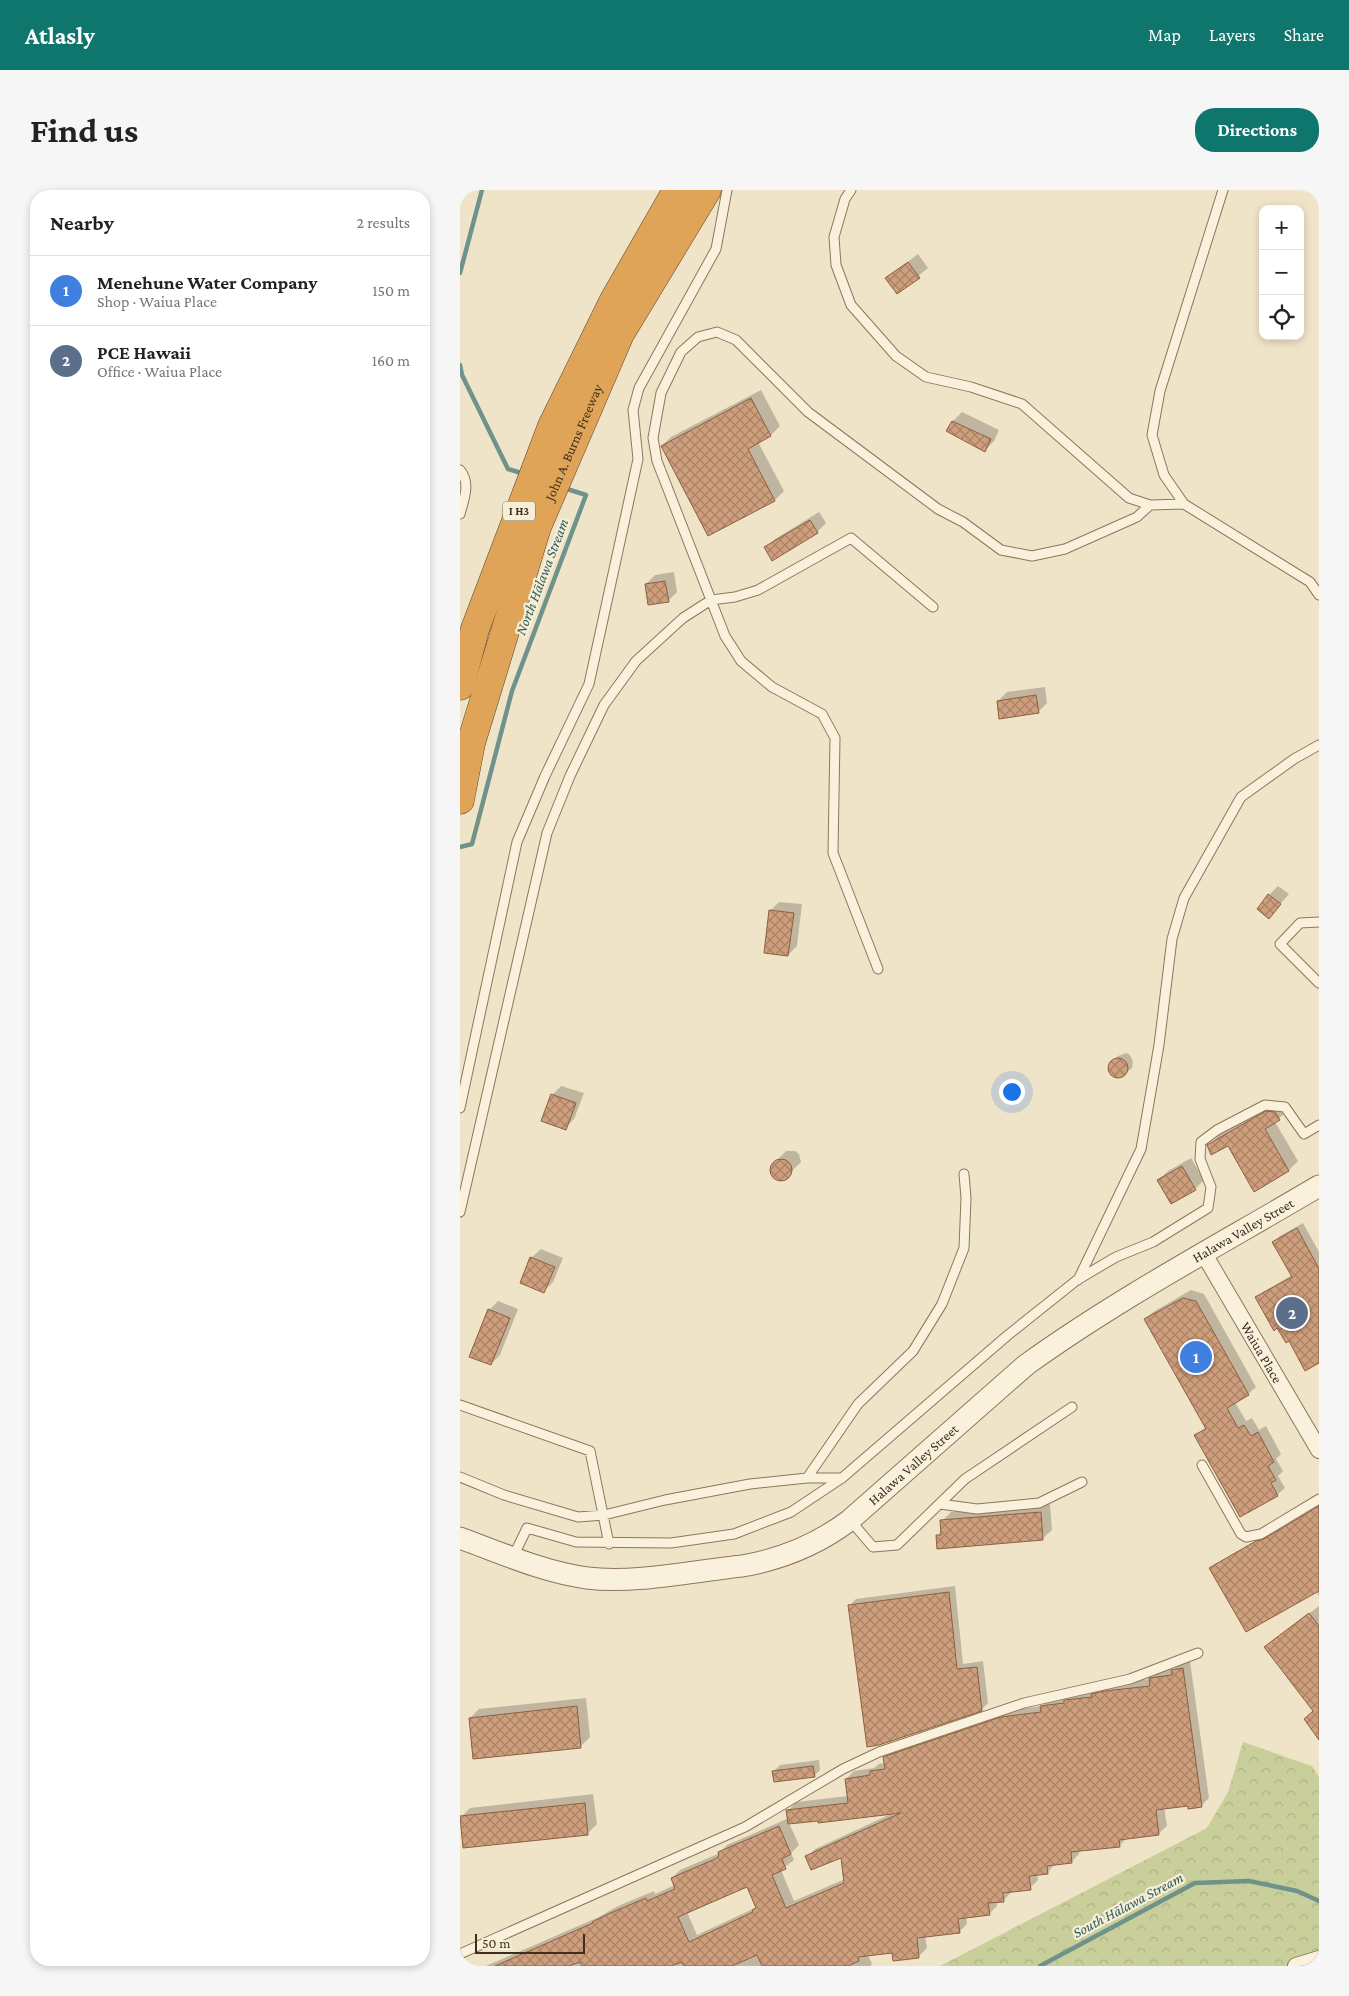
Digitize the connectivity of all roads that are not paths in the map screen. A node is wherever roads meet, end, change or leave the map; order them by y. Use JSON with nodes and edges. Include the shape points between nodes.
{"nodes":[{"id":1,"x":677,"y":190,"type":"edge"},
{"id":2,"x":707,"y":190,"type":"edge"},
{"id":3,"x":727,"y":190,"type":"edge"},
{"id":4,"x":851,"y":190,"type":"edge"},
{"id":5,"x":1223,"y":190,"type":"edge"},
{"id":6,"x":603,"y":347,"type":"junction"},
{"id":7,"x":460,"y":470,"type":"edge"},
{"id":8,"x":1184,"y":504,"type":"junction"},
{"id":9,"x":1150,"y":505,"type":"junction"},
{"id":10,"x":460,"y":514,"type":"edge"},
{"id":11,"x":1319,"y":595,"type":"edge"},
{"id":12,"x":710,"y":600,"type":"junction"},
{"id":13,"x":933,"y":607,"type":"dead end"},
{"id":14,"x":460,"y":686,"type":"edge"},
{"id":15,"x":1319,"y":745,"type":"edge"},
{"id":16,"x":460,"y":800,"type":"edge"},
{"id":17,"x":1319,"y":922,"type":"edge"},
{"id":18,"x":878,"y":969,"type":"dead end"},
{"id":19,"x":1319,"y":983,"type":"edge"},
{"id":20,"x":460,"y":1108,"type":"edge"},
{"id":21,"x":1319,"y":1126,"type":"edge"},
{"id":22,"x":964,"y":1174,"type":"dead end"},
{"id":23,"x":1319,"y":1186,"type":"edge"},
{"id":24,"x":460,"y":1212,"type":"edge"},
{"id":25,"x":1204,"y":1254,"type":"junction"},
{"id":26,"x":1078,"y":1280,"type":"junction"},
{"id":27,"x":460,"y":1405,"type":"edge"},
{"id":28,"x":1072,"y":1406,"type":"dead end"},
{"id":29,"x":1319,"y":1450,"type":"edge"},
{"id":30,"x":1202,"y":1466,"type":"dead end"},
{"id":31,"x":460,"y":1477,"type":"edge"},
{"id":32,"x":807,"y":1478,"type":"junction"},
{"id":33,"x":842,"y":1478,"type":"junction"},
{"id":34,"x":1082,"y":1482,"type":"dead end"},
{"id":35,"x":1319,"y":1499,"type":"edge"},
{"id":36,"x":940,"y":1504,"type":"junction"},
{"id":37,"x":604,"y":1515,"type":"junction"},
{"id":38,"x":850,"y":1520,"type":"junction"},
{"id":39,"x":460,"y":1538,"type":"edge"},
{"id":40,"x":609,"y":1544,"type":"junction"},
{"id":41,"x":513,"y":1557,"type":"junction"},
{"id":42,"x":1198,"y":1653,"type":"dead end"},
{"id":43,"x":460,"y":1954,"type":"edge"},
{"id":44,"x":1319,"y":1959,"type":"edge"},
{"id":45,"x":1296,"y":1966,"type":"edge"}],
"edges":[{"from":1,"to":6,"type":"highway","name":"John A. Burns Freeway","number":"I H3","via":[[614,300]]},
{"from":2,"to":6,"type":"highway","name":"John A. Burns Freeway","number":"I H3","via":[[620,334]]},
{"from":3,"to":20,"type":"lane","via":[[716,249],[639,388],[634,410],[638,459],[589,684],[517,842]]},
{"from":4,"to":9,"type":"lane","via":[[845,199],[834,237],[836,265],[851,305],[896,356],[926,377],[971,387],[1022,404],[1129,498]]},
{"from":5,"to":8,"type":"lane","via":[[1160,392],[1152,435],[1164,475]]},
{"from":6,"to":14,"type":"highway","name":"John A. Burns Freeway","number":"I H3","via":[[552,426],[476,629]]},
{"from":6,"to":16,"type":"highway","name":"John A. Burns Freeway","number":"I H3","via":[[537,527],[471,743]]},
{"from":7,"to":10,"type":"lane","via":[[466,484]]},
{"from":8,"to":9,"type":"lane"},
{"from":8,"to":11,"type":"lane","via":[[1310,582]]},
{"from":9,"to":12,"type":"lane","via":[[1137,517],[1065,549],[1032,556],[1002,550],[963,522],[938,509],[808,412],[736,340],[718,332],[698,337],[681,352],[661,393],[653,438],[657,461]]},
{"from":12,"to":13,"type":"lane","via":[[735,598],[758,590],[851,538]]},
{"from":12,"to":18,"type":"lane","via":[[725,636],[741,661],[772,687],[822,714],[836,738],[833,853]]},
{"from":12,"to":24,"type":"lane","via":[[683,618],[636,661],[604,705],[570,776],[547,833]]},
{"from":15,"to":26,"type":"lane","via":[[1241,797],[1184,898],[1172,939],[1159,1045],[1141,1149]]},
{"from":17,"to":19,"type":"lane","via":[[1300,923],[1280,944]]},
{"from":21,"to":26,"type":"lane","via":[[1304,1134],[1285,1106],[1265,1105],[1216,1130],[1201,1142],[1200,1159],[1211,1187],[1208,1208],[1153,1242],[1116,1257]]},
{"from":22,"to":32,"type":"lane","via":[[964,1248],[942,1304],[913,1351],[858,1404]]},
{"from":23,"to":25,"type":"street","name":"Halawa Valley Street"},
{"from":25,"to":29,"type":"street","name":"Waiua Place"},
{"from":25,"to":38,"type":"street","name":"Halawa Valley Street","via":[[1098,1316],[1026,1365]]},
{"from":26,"to":33,"type":"lane","via":[[1008,1335]]},
{"from":27,"to":37,"type":"lane","via":[[590,1451]]},
{"from":28,"to":36,"type":"lane","via":[[965,1479]]},
{"from":30,"to":35,"type":"lane","via":[[1241,1534],[1246,1537],[1261,1534]]},
{"from":31,"to":37,"type":"lane","via":[[504,1495],[578,1517]]},
{"from":32,"to":33,"type":"lane"},
{"from":32,"to":37,"type":"lane","via":[[750,1484]]},
{"from":33,"to":40,"type":"lane","via":[[792,1512],[734,1534],[671,1544]]},
{"from":34,"to":36,"type":"lane","via":[[1039,1503],[977,1509]]},
{"from":36,"to":38,"type":"lane","via":[[897,1545],[873,1547]]},
{"from":37,"to":40,"type":"lane"},
{"from":38,"to":41,"type":"street","name":"Halawa Valley Street","via":[[814,1544],[776,1558],[742,1566],[646,1578],[588,1578]]},
{"from":39,"to":41,"type":"street","name":"Halawa Valley Street"},
{"from":40,"to":41,"type":"lane","via":[[576,1542],[526,1528]]},
{"from":42,"to":43,"type":"lane","via":[[1130,1678],[1024,1703],[879,1752],[843,1769],[745,1827]]},
{"from":44,"to":45,"type":"street"}]}
